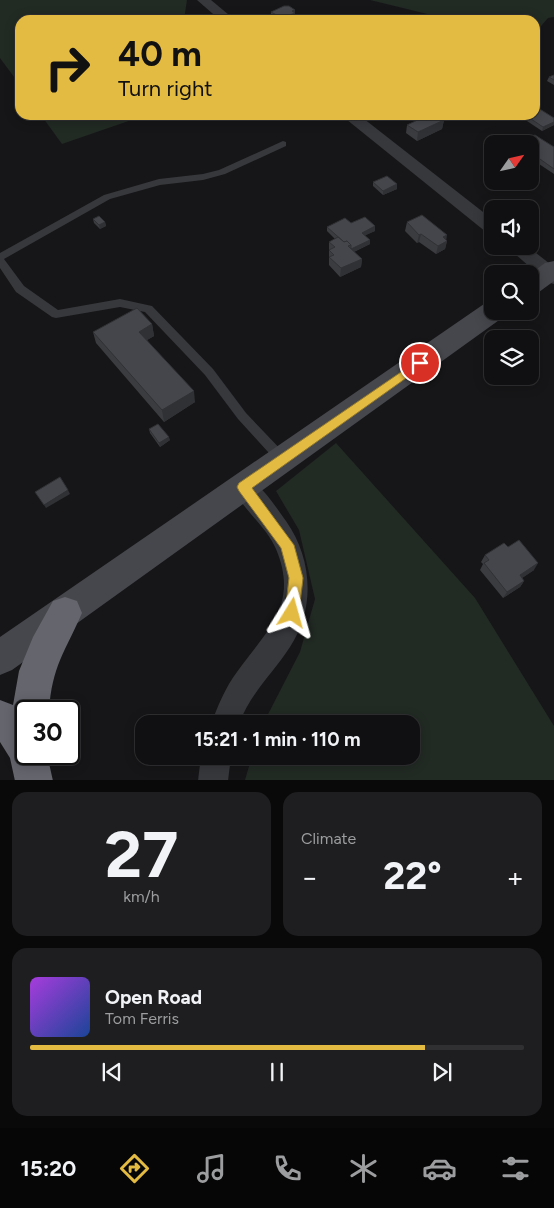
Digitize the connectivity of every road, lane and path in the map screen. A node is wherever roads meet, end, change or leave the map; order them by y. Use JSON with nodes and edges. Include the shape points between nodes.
{"nodes":[{"id":1,"x":203,"y":0,"type":"edge"},
{"id":2,"x":222,"y":15,"type":"edge"},
{"id":3,"x":355,"y":120,"type":"edge"},
{"id":4,"x":283,"y":144,"type":"dead end"},
{"id":5,"x":484,"y":222,"type":"edge"},
{"id":6,"x":525,"y":255,"type":"edge"},
{"id":7,"x":0,"y":257,"type":"edge"},
{"id":8,"x":0,"y":261,"type":"edge"},
{"id":9,"x":547,"y":276,"type":"edge"},
{"id":10,"x":484,"y":318,"type":"edge"},
{"id":11,"x":282,"y":459,"type":"junction"},
{"id":12,"x":244,"y":487,"type":"junction"},
{"id":13,"x":65,"y":613,"type":"junction"},
{"id":14,"x":0,"y":658,"type":"edge"},
{"id":15,"x":31,"y":700,"type":"edge"},
{"id":16,"x":229,"y":715,"type":"edge"},
{"id":17,"x":0,"y":718,"type":"edge"},
{"id":18,"x":15,"y":732,"type":"edge"},
{"id":19,"x":31,"y":765,"type":"edge"},
{"id":20,"x":215,"y":765,"type":"edge"},
{"id":21,"x":34,"y":780,"type":"edge"},
{"id":22,"x":213,"y":780,"type":"edge"}],
"edges":[{"from":1,"to":2,"type":"street"},
{"from":3,"to":5,"type":"street"},
{"from":4,"to":7,"type":"lane","via":[[222,172],[159,182],[107,197]]},
{"from":6,"to":9,"type":"street"},
{"from":8,"to":11,"type":"lane","via":[[20,289],[56,314],[120,303],[148,309],[209,372],[242,416]]},
{"from":10,"to":11,"type":"main road"},
{"from":11,"to":12,"type":"main road"},
{"from":12,"to":13,"type":"main road"},
{"from":12,"to":16,"type":"street","via":[[287,545],[296,578],[295,595],[286,630],[248,678]]},
{"from":13,"to":14,"type":"main road"},
{"from":13,"to":15,"type":"highway","via":[[40,657],[32,684]]},
{"from":17,"to":18,"type":"highway"},
{"from":19,"to":21,"type":"highway"},
{"from":20,"to":22,"type":"street"}]}
